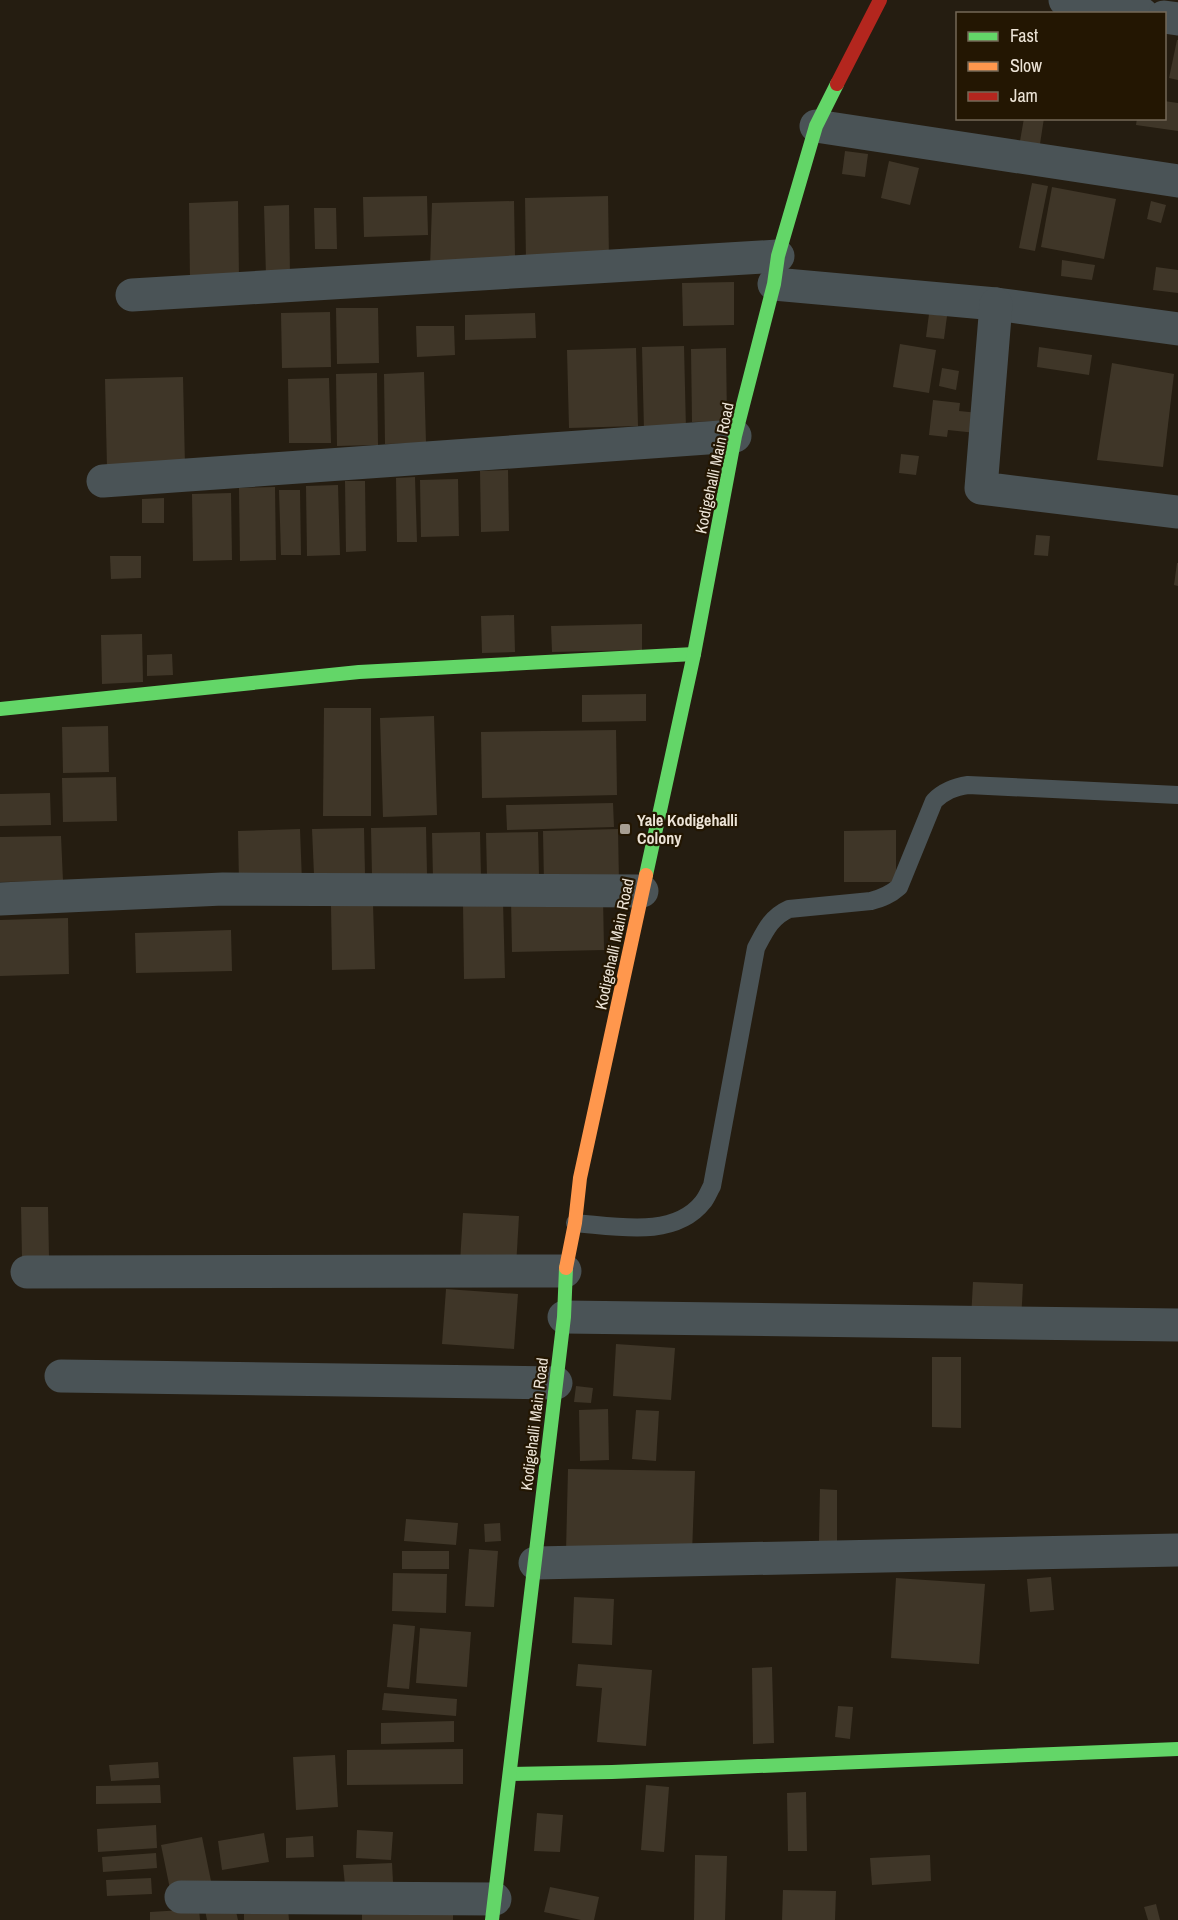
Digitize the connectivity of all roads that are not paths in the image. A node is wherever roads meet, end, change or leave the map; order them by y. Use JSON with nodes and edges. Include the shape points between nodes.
{"nodes":[{"id":1,"x":880,"y":0,"type":"edge"},
{"id":2,"x":1065,"y":0,"type":"edge"},
{"id":3,"x":1131,"y":12,"type":"edge"},
{"id":4,"x":816,"y":126,"type":"junction"},
{"id":5,"x":1178,"y":181,"type":"edge"},
{"id":6,"x":776,"y":270,"type":"junction"},
{"id":7,"x":132,"y":295,"type":"dead end"},
{"id":8,"x":996,"y":304,"type":"junction"},
{"id":9,"x":1178,"y":329,"type":"edge"},
{"id":10,"x":735,"y":436,"type":"junction"},
{"id":11,"x":103,"y":481,"type":"dead end"},
{"id":12,"x":1178,"y":512,"type":"edge"},
{"id":13,"x":694,"y":654,"type":"junction"},
{"id":14,"x":0,"y":709,"type":"edge"},
{"id":15,"x":1178,"y":795,"type":"edge"},
{"id":16,"x":642,"y":891,"type":"junction"},
{"id":17,"x":0,"y":899,"type":"edge"},
{"id":18,"x":575,"y":1223,"type":"junction"},
{"id":19,"x":565,"y":1270,"type":"junction"},
{"id":20,"x":27,"y":1272,"type":"dead end"},
{"id":21,"x":564,"y":1317,"type":"junction"},
{"id":22,"x":1178,"y":1325,"type":"edge"},
{"id":23,"x":61,"y":1376,"type":"dead end"},
{"id":24,"x":556,"y":1383,"type":"junction"},
{"id":25,"x":1178,"y":1550,"type":"edge"},
{"id":26,"x":534,"y":1563,"type":"junction"},
{"id":27,"x":1178,"y":1749,"type":"edge"},
{"id":28,"x":510,"y":1774,"type":"junction"},
{"id":29,"x":181,"y":1897,"type":"dead end"},
{"id":30,"x":494,"y":1909,"type":"edge"}],
"edges":[{"from":1,"to":4,"type":"street","name":"Kodigehalli Main Road"},
{"from":2,"to":3,"type":"street"},
{"from":4,"to":5,"type":"street"},
{"from":4,"to":6,"type":"street","name":"Kodigehalli Main Road"},
{"from":6,"to":7,"type":"street"},
{"from":6,"to":8,"type":"street"},
{"from":6,"to":10,"type":"street","name":"Kodigehalli Main Road"},
{"from":8,"to":9,"type":"street"},
{"from":8,"to":12,"type":"street","via":[[981,488]]},
{"from":10,"to":11,"type":"street"},
{"from":10,"to":13,"type":"street","name":"Kodigehalli Main Road"},
{"from":13,"to":14,"type":"street","via":[[359,672]]},
{"from":13,"to":16,"type":"street","name":"Kodigehalli Main Road"},
{"from":15,"to":18,"type":"lane","via":[[968,785],[942,793],[934,801],[899,887],[891,894],[871,901],[789,909],[770,922],[756,948],[712,1186],[704,1202],[668,1224],[632,1227]]},
{"from":16,"to":17,"type":"street","via":[[223,890]]},
{"from":16,"to":18,"type":"street","name":"Kodigehalli Main Road","via":[[580,1178]]},
{"from":18,"to":19,"type":"street","name":"Kodigehalli Main Road"},
{"from":19,"to":20,"type":"street"},
{"from":19,"to":21,"type":"street","name":"Kodigehalli Main Road"},
{"from":21,"to":22,"type":"street"},
{"from":21,"to":24,"type":"street","name":"Kodigehalli Main Road"},
{"from":23,"to":24,"type":"street"},
{"from":24,"to":26,"type":"street","name":"Kodigehalli Main Road"},
{"from":25,"to":26,"type":"street"},
{"from":26,"to":28,"type":"street","name":"Kodigehalli Main Road"},
{"from":27,"to":28,"type":"street"},
{"from":28,"to":30,"type":"street","name":"Kodigehalli Main Road"},
{"from":29,"to":30,"type":"street"}]}
